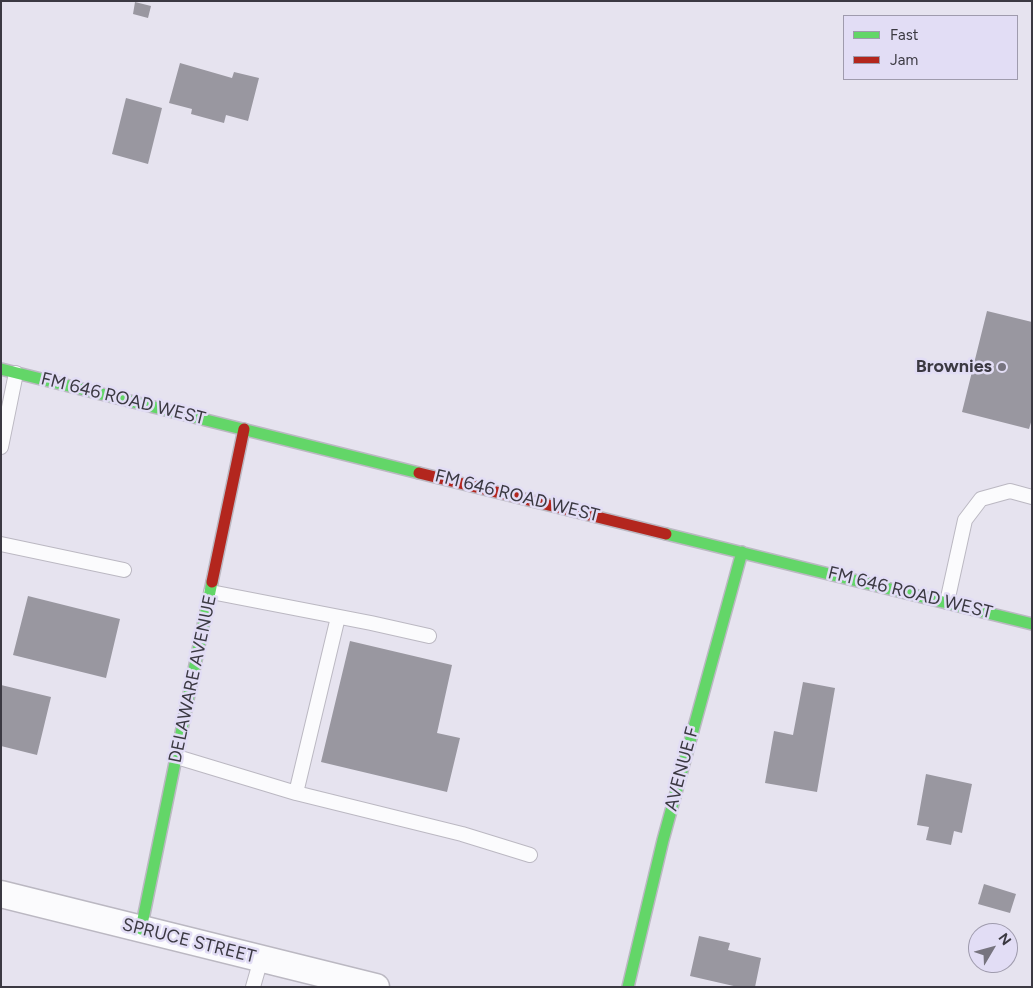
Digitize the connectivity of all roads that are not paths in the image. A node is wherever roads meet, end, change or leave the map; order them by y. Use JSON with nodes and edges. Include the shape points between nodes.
{"nodes":[{"id":1,"x":1,"y":369,"type":"edge"},
{"id":2,"x":16,"y":373,"type":"junction"},
{"id":3,"x":244,"y":429,"type":"junction"},
{"id":4,"x":1,"y":447,"type":"edge"},
{"id":5,"x":1032,"y":497,"type":"edge"},
{"id":6,"x":1,"y":544,"type":"edge"},
{"id":7,"x":742,"y":552,"type":"junction"},
{"id":8,"x":124,"y":570,"type":"dead end"},
{"id":9,"x":211,"y":592,"type":"junction"},
{"id":10,"x":947,"y":602,"type":"junction"},
{"id":11,"x":338,"y":617,"type":"junction"},
{"id":12,"x":1032,"y":624,"type":"edge"},
{"id":13,"x":429,"y":636,"type":"dead end"},
{"id":14,"x":177,"y":757,"type":"junction"},
{"id":15,"x":296,"y":793,"type":"junction"},
{"id":16,"x":530,"y":855,"type":"dead end"},
{"id":17,"x":1,"y":894,"type":"edge"},
{"id":18,"x":141,"y":929,"type":"junction"},
{"id":19,"x":261,"y":958,"type":"junction"},
{"id":20,"x":253,"y":987,"type":"edge"},
{"id":21,"x":376,"y":987,"type":"edge"},
{"id":22,"x":628,"y":987,"type":"edge"}],
"edges":[{"from":1,"to":2,"type":"main road","name":"FM 646 ROAD WEST"},
{"from":2,"to":3,"type":"main road","name":"FM 646 ROAD WEST"},
{"from":2,"to":4,"type":"lane"},
{"from":3,"to":7,"type":"main road","name":"FM 646 ROAD WEST"},
{"from":3,"to":9,"type":"main road","name":"DELAWARE AVENUE"},
{"from":5,"to":10,"type":"lane","via":[[1010,491],[981,498],[965,520]]},
{"from":6,"to":8,"type":"lane"},
{"from":7,"to":10,"type":"main road","name":"FM 646 ROAD WEST"},
{"from":7,"to":22,"type":"main road","name":"AVENUE F","via":[[662,840]]},
{"from":9,"to":11,"type":"lane"},
{"from":9,"to":14,"type":"main road","name":"DELAWARE AVENUE"},
{"from":10,"to":12,"type":"main road","name":"FM 646 ROAD WEST"},
{"from":11,"to":13,"type":"lane"},
{"from":11,"to":15,"type":"lane"},
{"from":14,"to":15,"type":"lane"},
{"from":14,"to":18,"type":"main road","name":"DELAWARE AVENUE"},
{"from":15,"to":16,"type":"lane","via":[[462,834]]},
{"from":17,"to":18,"type":"street","name":"SPRUCE STREET"},
{"from":18,"to":19,"type":"street","name":"SPRUCE STREET"},
{"from":19,"to":20,"type":"lane"},
{"from":19,"to":21,"type":"street","name":"SPRUCE STREET"}]}
